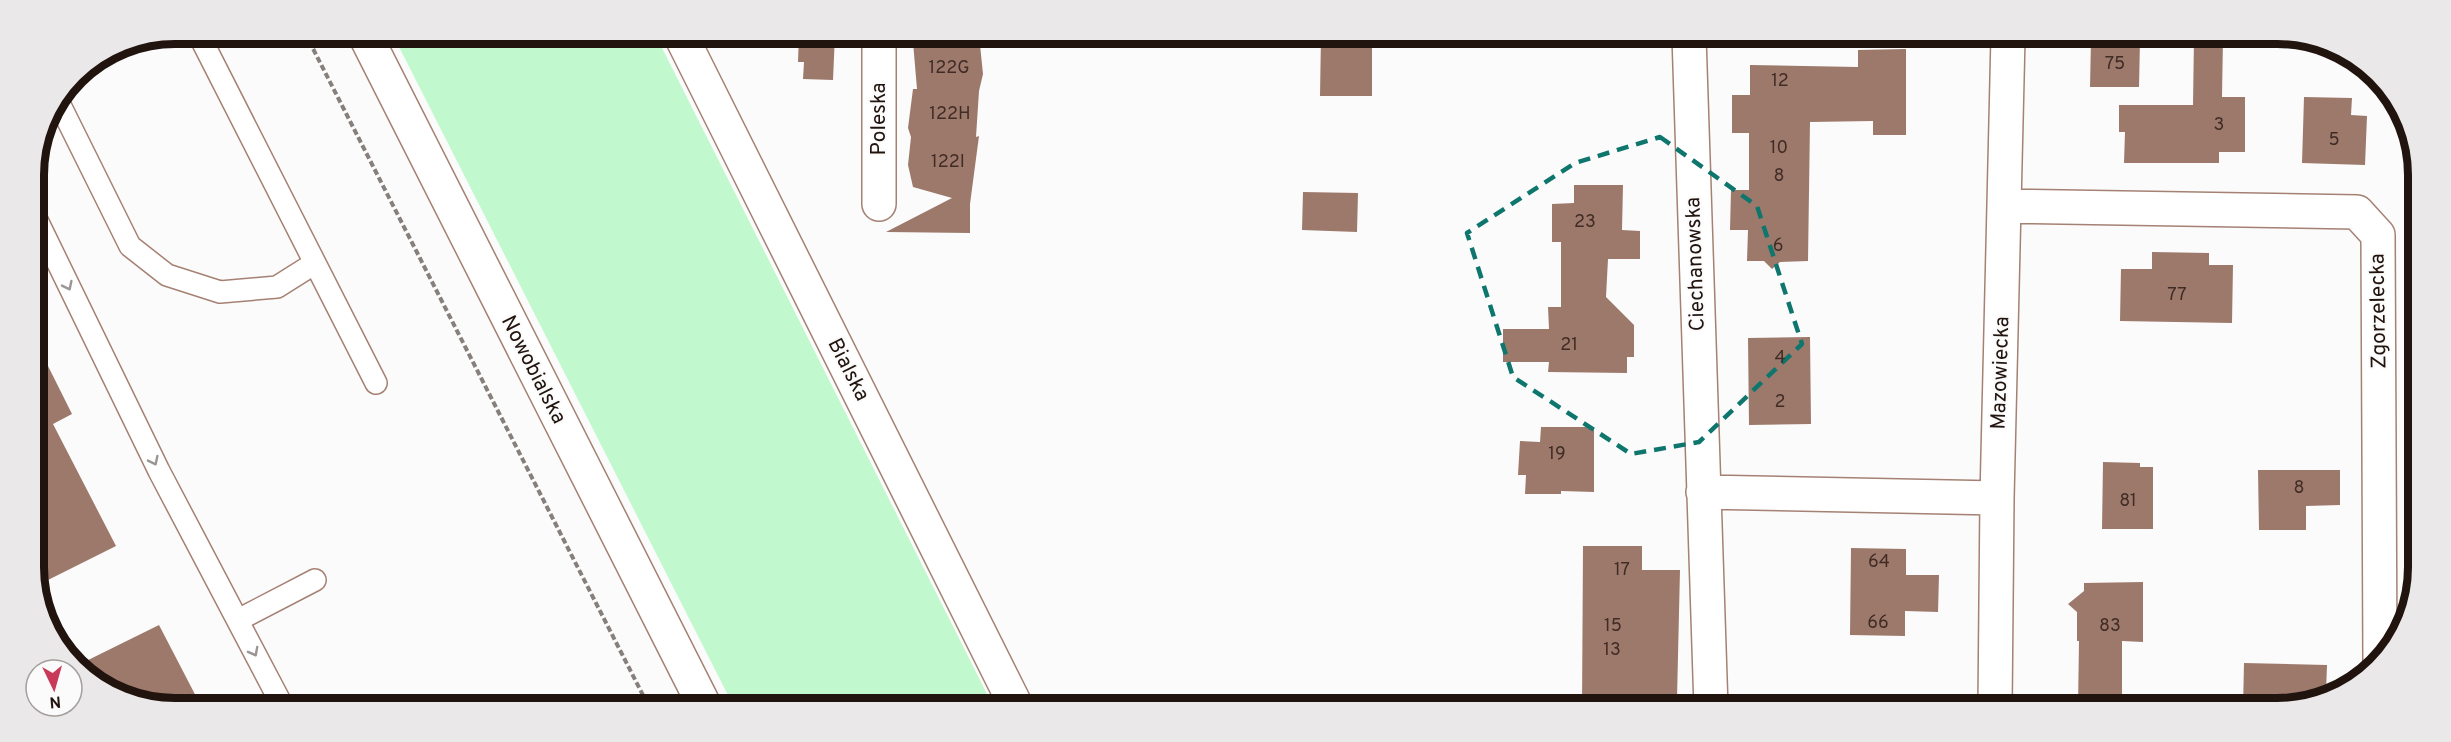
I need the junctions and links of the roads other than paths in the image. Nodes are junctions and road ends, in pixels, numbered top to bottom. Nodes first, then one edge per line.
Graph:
1 (204, 44) edge
2 (370, 44) edge
3 (685, 44) edge
4 (879, 44) edge
5 (1689, 44) edge
6 (2008, 44) edge
7 (62, 108) edge
8 (879, 204) dead end
9 (2006, 206) junction
10 (44, 235) edge
11 (315, 263) junction
12 (376, 383) dead end
13 (1703, 492) junction
14 (1997, 498) junction
15 (315, 580) dead end
16 (238, 620) junction
17 (2380, 647) edge
18 (1711, 698) edge
19 (1995, 698) edge
20 (279, 699) edge
21 (701, 699) edge
22 (1012, 699) edge

1 - 11 lane
2 - 21 street, Nowobialska
3 - 22 street, Bialska
4 - 8 street, Poleska
5 - 13 street, Ciechanowska
6 - 9 street, Mazowiecka
7 - 11 lane
9 - 14 street, Mazowiecka
9 - 17 street, Zgorzelecka
10 -> 16 lane
11 - 12 lane
13 - 14 street
13 - 18 street, Ciechanowska
14 - 19 street, Mazowiecka
15 - 16 lane
16 -> 20 lane

